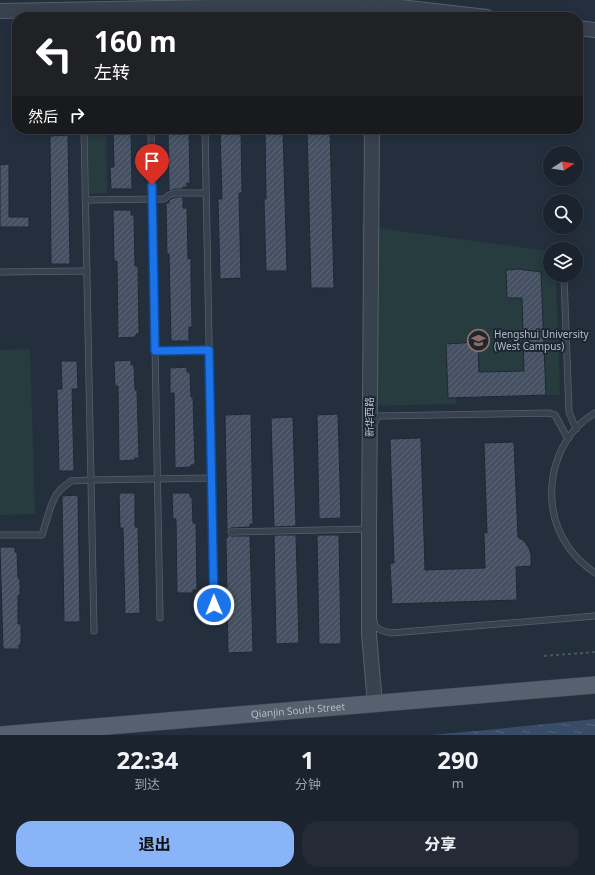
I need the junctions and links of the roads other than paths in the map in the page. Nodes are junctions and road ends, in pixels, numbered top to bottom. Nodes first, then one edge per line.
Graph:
1 (374, 10) edge
2 (0, 11) edge
3 (406, 12) edge
4 (583, 29) edge
5 (595, 30) edge
6 (84, 134) edge
7 (150, 134) edge
8 (205, 134) edge
9 (372, 134) edge
10 (206, 193) junction
11 (152, 199) junction
12 (85, 200) junction
13 (87, 271) junction
14 (0, 272) edge
15 (564, 282) edge
16 (209, 350) junction
17 (155, 351) junction
18 (595, 412) edge
19 (576, 428) junction
20 (568, 439) junction
21 (157, 478) junction
22 (212, 478) junction
23 (91, 480) junction
24 (369, 529) junction
25 (232, 532) dead end
26 (0, 535) edge
27 (595, 573) edge
28 (214, 605) dead end
29 (595, 616) edge
30 (160, 618) dead end
31 (94, 631) dead end
32 (595, 686) edge
33 (375, 704) junction
34 (1, 735) edge

1 - 2 street
1 - 3 street
4 - 5 street
6 - 12 lane
7 - 11 lane
8 - 10 lane
9 - 24 street, 新华西路
10 - 11 lane
10 - 16 lane
11 - 12 lane
11 - 17 lane
12 - 13 lane
13 - 14 lane
13 - 23 lane
15 - 19 lane
16 - 17 lane
16 - 22 lane
17 - 21 lane
18 - 19 lane
19 - 20 lane
20 - 27 lane
20 - 29 lane
21 - 22 lane
21 - 23 lane
21 - 30 lane
22 - 28 lane
23 - 26 lane
23 - 31 lane
24 - 25 lane
24 - 33 street, 新华西路
32 - 33 main road, Qianjin South Street
33 - 34 main road, Qianjin South Street

